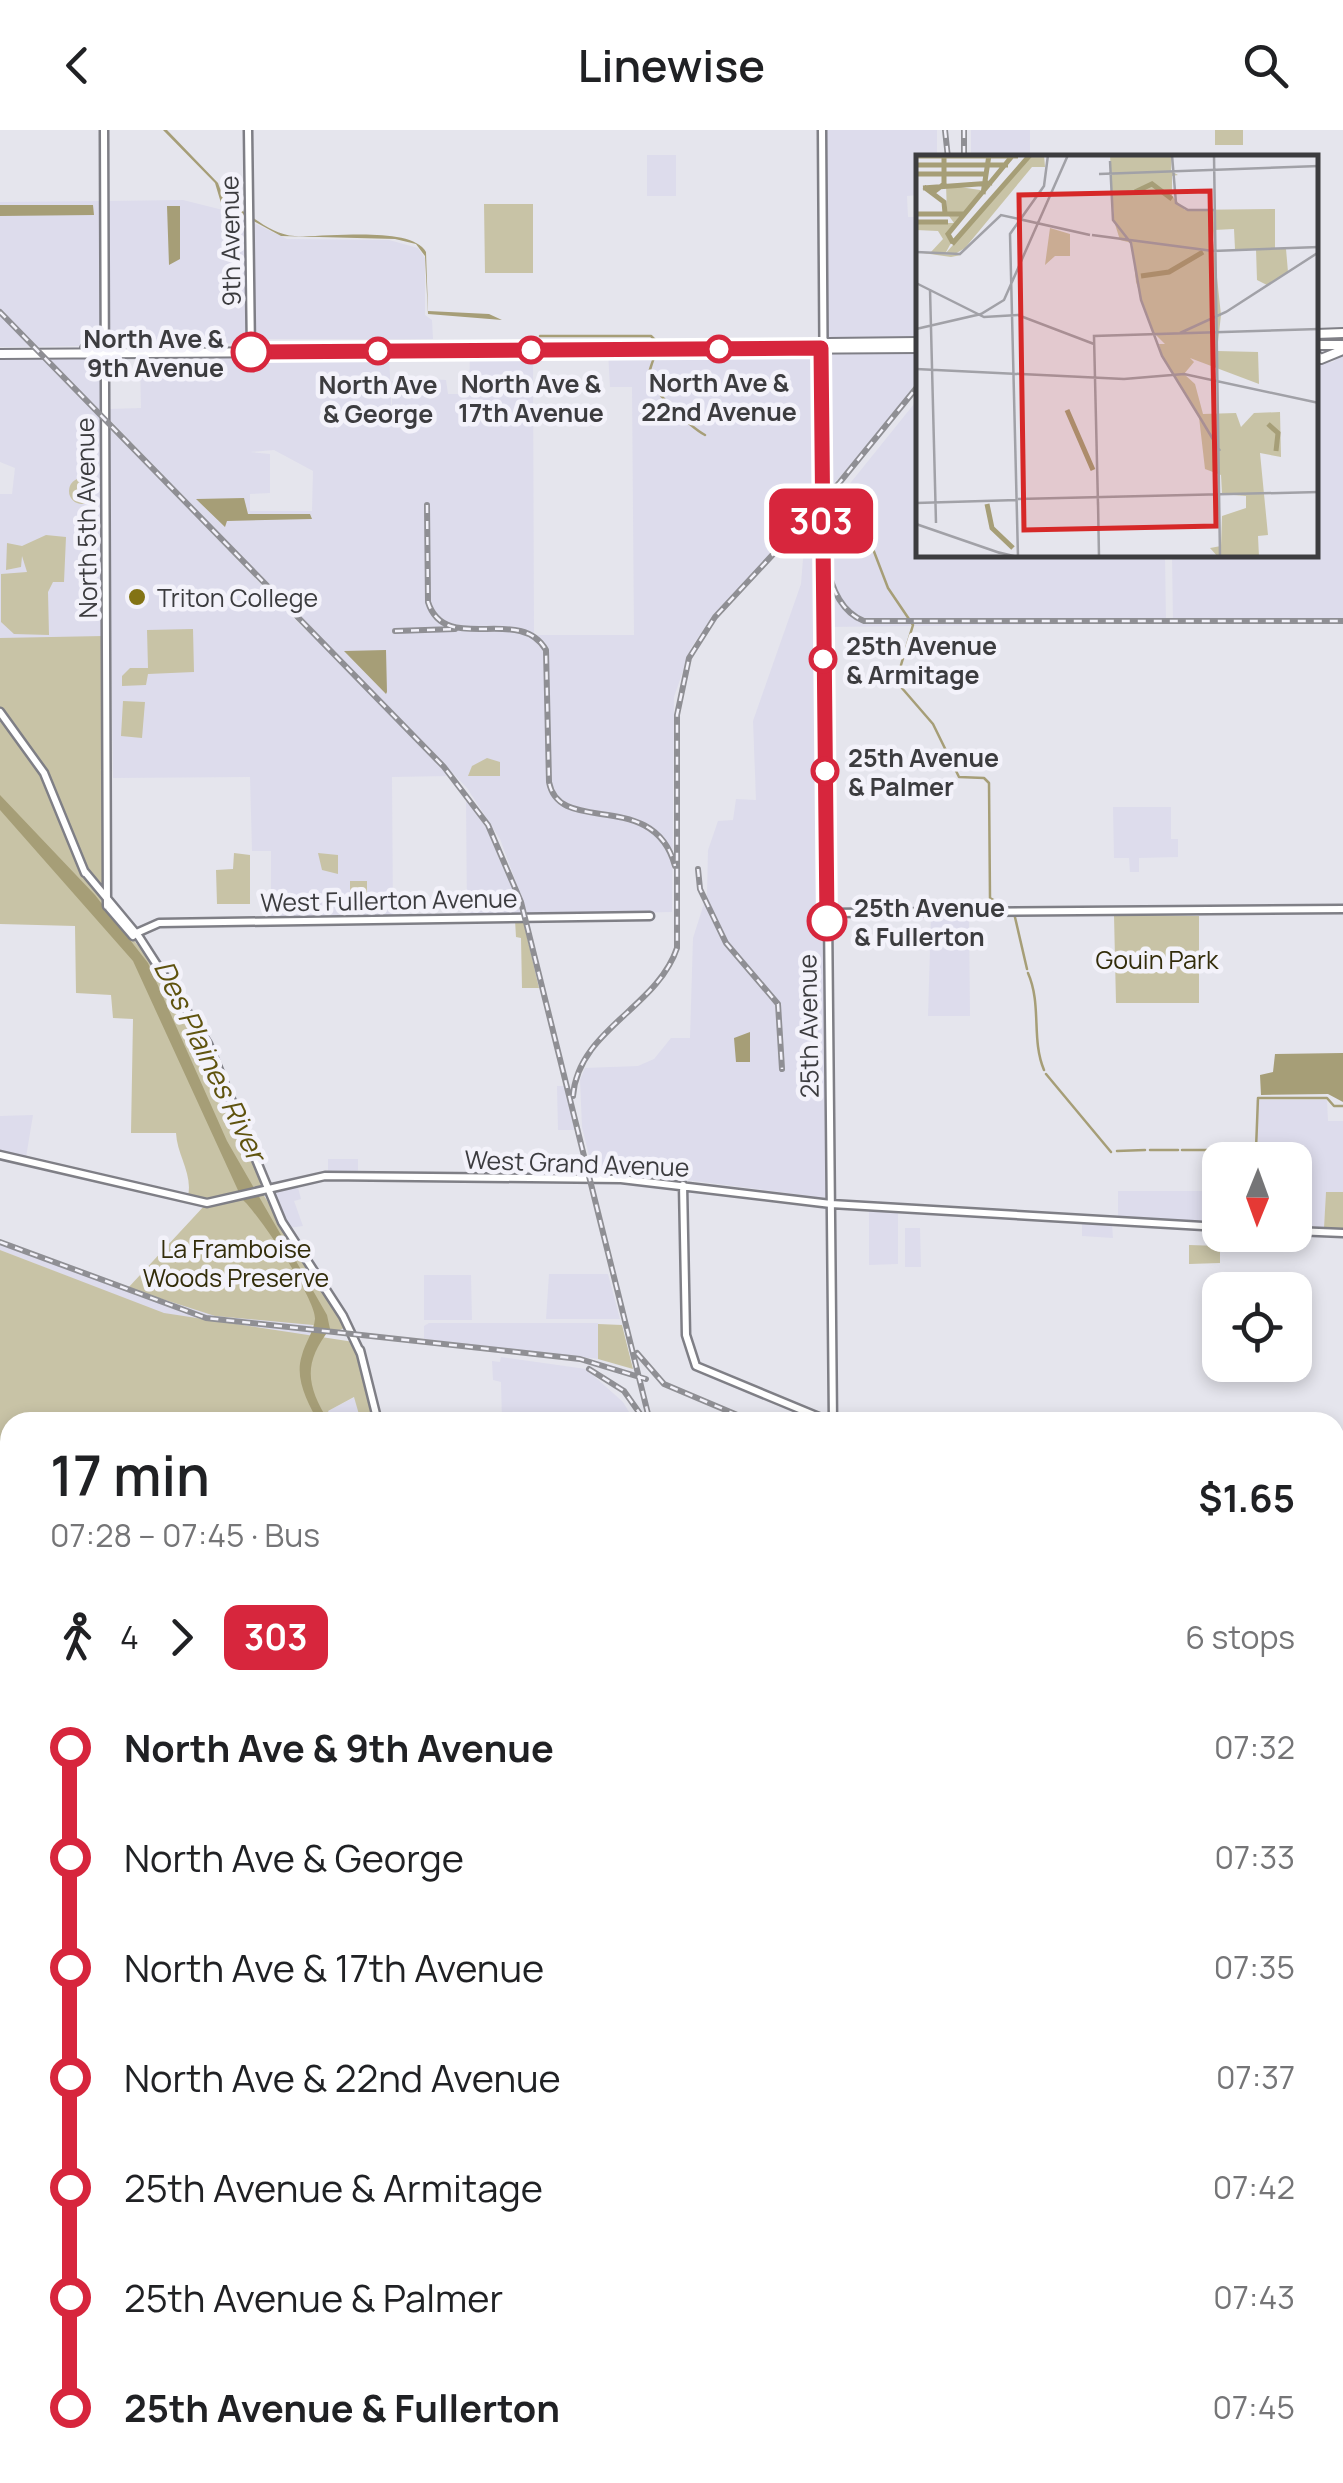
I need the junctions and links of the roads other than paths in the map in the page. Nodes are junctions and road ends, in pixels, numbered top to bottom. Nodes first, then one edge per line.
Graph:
1 (104, 130) edge
2 (248, 130) edge
3 (822, 130) edge
4 (1343, 343) edge
5 (823, 345) junction
6 (916, 345) edge
7 (104, 346) junction
8 (1318, 347) edge
9 (251, 349) junction
10 (118, 350) junction
11 (87, 351) junction
12 (1318, 351) edge
13 (0, 352) edge
14 (104, 369) junction
15 (0, 712) edge
16 (108, 878) junction
17 (107, 902) junction
18 (1343, 910) edge
19 (827, 914) junction
20 (121, 916) junction
21 (650, 916) dead end
22 (134, 934) junction
23 (0, 1154) edge
24 (683, 1185) junction
25 (269, 1188) junction
26 (830, 1204) junction
27 (1202, 1226) edge
28 (1312, 1231) edge
29 (1343, 1233) edge
30 (377, 1412) edge
31 (808, 1412) edge
32 (832, 1412) edge

1 - 7 main road, North 5th Avenue
2 - 9 main road, 9th Avenue
3 - 5 main road, 25th Avenue
4 - 8 main road
4 - 12 main road
5 - 6 main road
5 - 9 main road
5 - 19 main road, 25th Avenue, bridge
7 - 10 main road
7 - 10 main road
7 - 11 main road
7 - 11 main road
7 - 14 main road, North 5th Avenue
9 - 10 main road
10 - 14 main road
11 - 13 main road
11 - 14 main road
14 - 16 main road, North 5th Avenue
15 - 17 main road
16 - 17 main road, North 5th Avenue
16 - 20 main road
17 - 20 main road
17 - 22 main road
18 - 19 main road
19 - 26 main road, 25th Avenue
20 - 22 main road
21 - 22 main road, West Fullerton Avenue
22 - 25 main road
23 - 25 main road, West Grand Avenue
24 - 25 main road, West Grand Avenue
24 - 26 main road, West Grand Avenue
24 - 31 main road
25 - 30 main road
26 - 27 main road, West Grand Avenue
26 - 32 main road, 25th Avenue
28 - 29 main road

